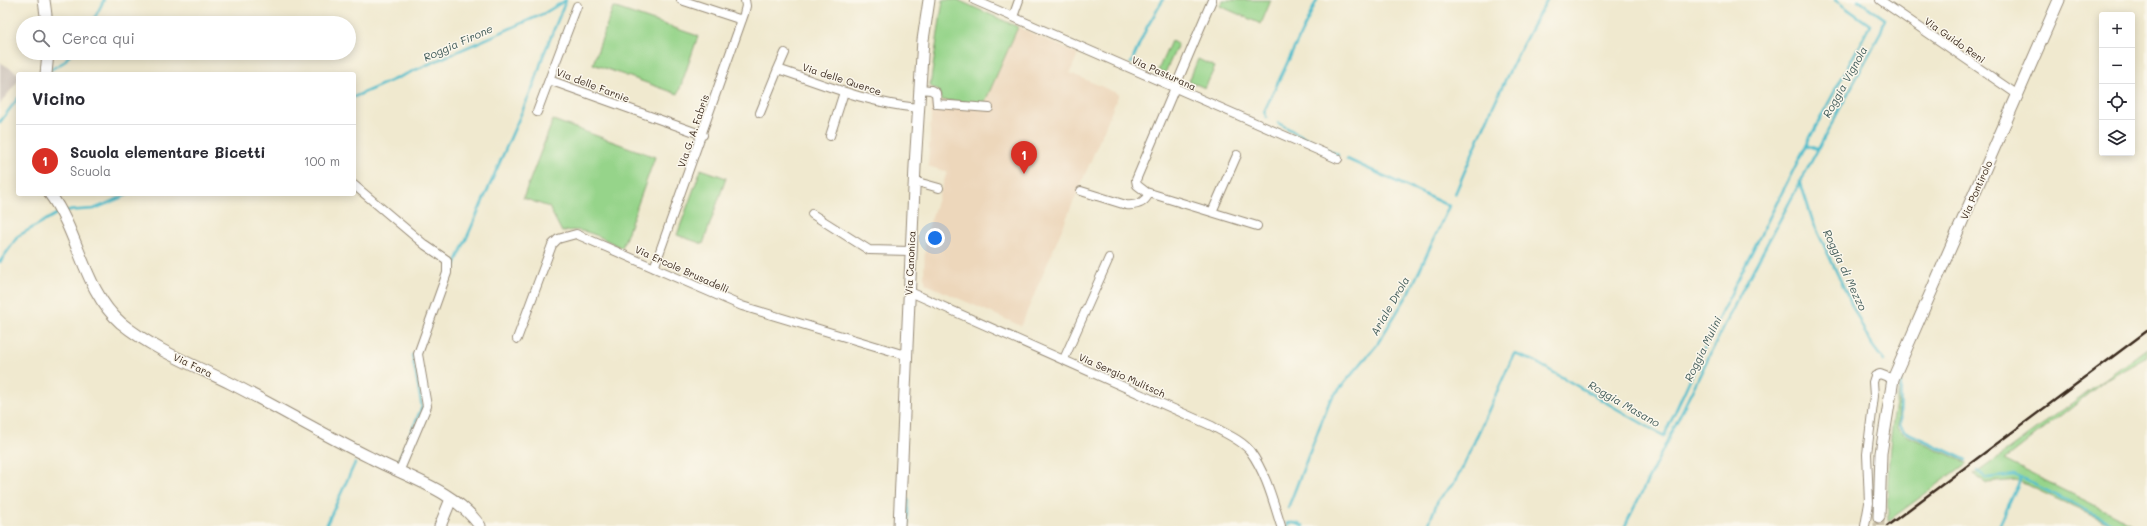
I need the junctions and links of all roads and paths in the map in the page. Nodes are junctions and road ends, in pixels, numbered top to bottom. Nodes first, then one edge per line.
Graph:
1 (44, 0) edge
2 (681, 0) edge
3 (745, 0) edge
4 (929, 0) edge
5 (974, 0) edge
6 (1020, 0) edge
7 (1212, 0) edge
8 (1880, 0) edge
9 (2059, 0) edge
10 (981, 2) edge
11 (577, 6) dead end
12 (46, 16) edge
13 (1013, 17) junction
14 (742, 20) junction
15 (785, 53) dead end
16 (47, 60) edge
17 (778, 68) junction
18 (46, 72) edge
19 (549, 80) junction
20 (1175, 89) junction
21 (919, 90) junction
22 (844, 92) junction
23 (2018, 95) junction
24 (918, 108) junction
25 (989, 108) dead end
26 (537, 112) dead end
27 (760, 113) dead end
28 (703, 135) junction
29 (830, 136) dead end
30 (1237, 155) dead end
31 (1338, 159) dead end
32 (914, 181) junction
33 (356, 187) edge
34 (939, 188) dead end
35 (1081, 191) dead end
36 (1149, 193) junction
37 (51, 196) edge
38 (1212, 212) junction
39 (812, 214) dead end
40 (1257, 226) dead end
41 (910, 251) junction
42 (1109, 258) dead end
43 (654, 268) junction
44 (908, 291) junction
45 (517, 339) dead end
46 (905, 355) junction
47 (1064, 360) junction
48 (1893, 379) junction
49 (399, 472) junction
50 (451, 498) junction
51 (1879, 517) tunnel mouth
52 (440, 526) edge
53 (480, 526) edge
54 (899, 526) edge
55 (1280, 526) edge
56 (1865, 526) edge

1 - 12 street
2 - 14 street
3 - 14 street, Via G. A. Fabris
4 - 21 street, Via Canonica
5 - 10 street, Via Pasturana
6 - 13 street
7 - 20 street
8 - 23 street, Via Guido Reni
9 - 23 street, Via Pontirolo
10 - 13 street, Via Pasturana
11 - 19 street, Via delle Farnie
13 - 20 street, Via Pasturana
14 - 28 street, Via G. A. Fabris
15 - 17 street
16 - 18 street
17 - 22 street, Via delle Querce
17 - 27 street
19 - 26 street
19 - 28 street, Via delle Farnie
20 - 31 street, Via Pasturana
20 - 36 street
21 - 24 street, Via Canonica
21 - 25 street
22 - 24 street, Via delle Querce
22 - 29 street
23 - 48 street, Via Pontirolo
24 - 32 street, Via Canonica
28 - 43 street, Via G. A. Fabris
30 - 38 street
32 - 34 street
32 - 41 street, Via Canonica
33 - 49 street
35 - 36 street
36 - 38 street
37 - 49 street, Via Fara
38 - 40 street
39 - 41 street
41 - 44 street, Via Canonica
42 - 47 street
43 - 45 street, Via Ercole Brusadelli
43 - 46 street, Via Ercole Brusadelli
44 - 46 street, Via Canonica
44 - 47 street, Via Sergio Mulitsch
46 - 54 street, Via Canonica
47 - 55 street, Via Sergio Mulitsch
48 - 51 street, Via Pontirolo
48 - 56 street
49 - 50 street, Via Fara
50 - 52 street
50 - 53 street, Via Fara

